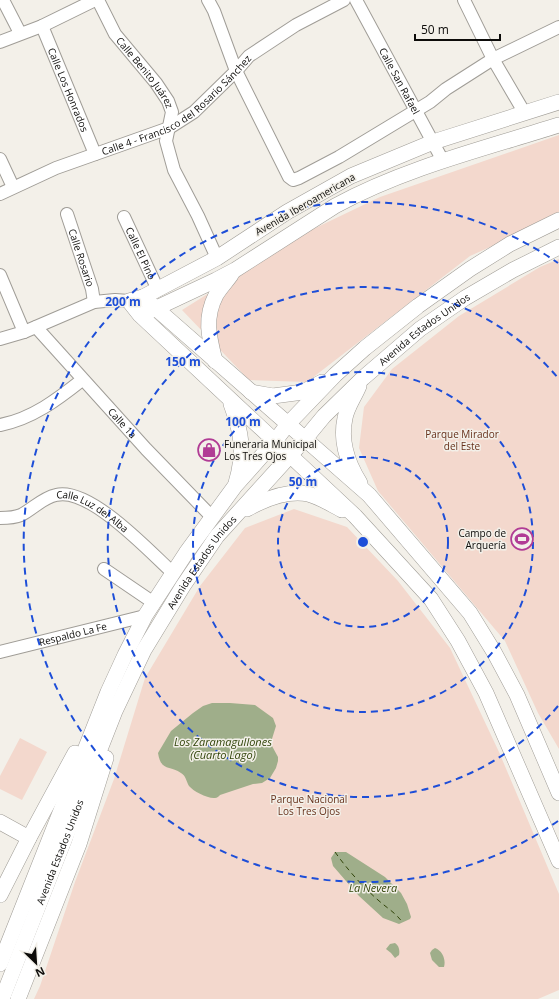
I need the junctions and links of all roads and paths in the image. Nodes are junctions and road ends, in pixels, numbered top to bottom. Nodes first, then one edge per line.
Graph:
1 (3, 0) edge
2 (95, 0) edge
3 (98, 0) edge
4 (208, 0) edge
5 (344, 0) edge
6 (356, 0) edge
7 (464, 0) edge
8 (42, 26) junction
9 (559, 27) edge
10 (20, 33) junction
11 (0, 42) edge
12 (493, 59) junction
13 (236, 71) junction
14 (559, 102) edge
15 (416, 110) junction
16 (524, 112) junction
17 (559, 125) edge
18 (169, 128) junction
19 (433, 142) junction
20 (95, 154) junction
21 (0, 159) edge
22 (443, 161) junction
23 (13, 187) junction
24 (0, 194) edge
25 (67, 214) dead end
26 (124, 217) dead end
27 (559, 220) edge
28 (559, 247) edge
29 (217, 258) junction
30 (234, 270) junction
31 (0, 275) edge
32 (158, 290) junction
33 (136, 299) junction
34 (94, 302) junction
35 (156, 309) junction
36 (140, 315) junction
37 (36, 327) junction
38 (24, 332) junction
39 (0, 339) edge
40 (215, 361) junction
41 (335, 375) junction
42 (363, 378) junction
43 (82, 380) junction
44 (250, 392) junction
45 (230, 401) junction
46 (288, 424) junction
47 (0, 425) edge
48 (305, 439) junction
49 (275, 441) junction
50 (290, 455) junction
51 (235, 486) junction
52 (369, 496) junction
53 (237, 514) junction
54 (355, 516) junction
55 (212, 517) junction
56 (0, 518) edge
57 (104, 569) dead end
58 (173, 573) junction
59 (154, 603) junction
60 (145, 616) junction
61 (0, 652) edge
62 (126, 685) junction
63 (108, 692) junction
64 (544, 756) junction
65 (559, 776) edge
66 (559, 793) edge
67 (0, 822) edge
68 (29, 838) junction
69 (555, 843) edge
70 (559, 861) edge
71 (0, 895) edge
72 (25, 902) junction
73 (22, 928) junction
74 (0, 964) edge
75 (2, 999) edge
76 (18, 999) edge

1 - 10 street
2 - 8 street
3 - 18 street, Calle Benito Juárez
4 - 13 street
5 - 13 street, Calle 4 - Francisco del Rosario Sánchez
6 - 15 street, Calle San Rafael
7 - 12 street
8 - 10 street
8 - 20 street, Calle Los Honrados
9 - 12 street
10 - 11 street
12 - 15 street
12 - 16 street
13 - 15 street
13 - 18 street, Calle 4 - Francisco del Rosario Sánchez
14 - 16 street, Avenida Iberoamericana
15 - 19 street, Calle San Rafael
16 - 19 street, Avenida Iberoamericana
17 - 22 street, Avenida Iberoamericana
18 - 20 street, Calle 4 - Francisco del Rosario Sánchez
18 - 29 street, Calle Benito Juárez
19 - 22 street, Calle San Rafael
19 - 29 street, Avenida Iberoamericana
20 - 23 street, Calle 4 - Francisco del Rosario Sánchez
21 - 23 street
22 - 30 street, Avenida Iberoamericana
23 - 24 street, Calle 4 - Francisco del Rosario Sánchez
25 - 34 street, Calle Rosario
26 - 32 street, Calle El Pino
27 - 41 street, Avenida Estados Unidos
28 - 42 street, Avenida Estados Unidos
29 - 32 street, Avenida Iberoamericana
30 - 35 street, Avenida Iberoamericana
30 - 40 street
31 - 38 street
32 - 33 street, Avenida Iberoamericana
33 - 34 street
33 - 35 street
33 - 36 street
34 - 37 street
35 - 36 street, Avenida Iberoamericana
35 - 40 street
36 - 45 street
37 - 38 street
37 - 43 street, Calle 1a
38 - 39 street
40 - 44 street
41 - 44 street
41 - 46 street, Avenida Estados Unidos
42 - 48 street, Avenida Estados Unidos
42 - 52 street
43 - 47 street
43 - 55 street, Calle 1a
44 - 46 street
45 - 49 street
45 - 51 street
46 - 48 street
46 - 49 street, Avenida Estados Unidos
48 - 50 street, Avenida Estados Unidos
48 - 52 street
49 - 50 street
49 - 51 street, Avenida Estados Unidos
50 - 53 street, Avenida Estados Unidos
50 - 54 street
51 - 55 street, Avenida Estados Unidos
52 - 64 street
53 - 54 street
53 - 62 street, Avenida Estados Unidos
54 - 69 street
55 - 58 street, Avenida Estados Unidos
56 - 58 street, Calle Luz del Alba
57 - 59 street
58 - 59 street, Avenida Estados Unidos
59 - 60 street, Avenida Estados Unidos
60 - 61 street, Respaldo La Fe
60 - 63 street, Avenida Estados Unidos
62 - 73 street, Avenida Estados Unidos
62 - 76 street
63 - 68 street
63 - 72 street, Avenida Estados Unidos
64 - 65 street
64 - 66 street
67 - 68 street
68 - 71 street
68 - 72 street
69 - 70 street
72 - 73 street, Avenida Estados Unidos
73 - 74 street, Avenida Estados Unidos
73 - 75 street, Avenida Estados Unidos

